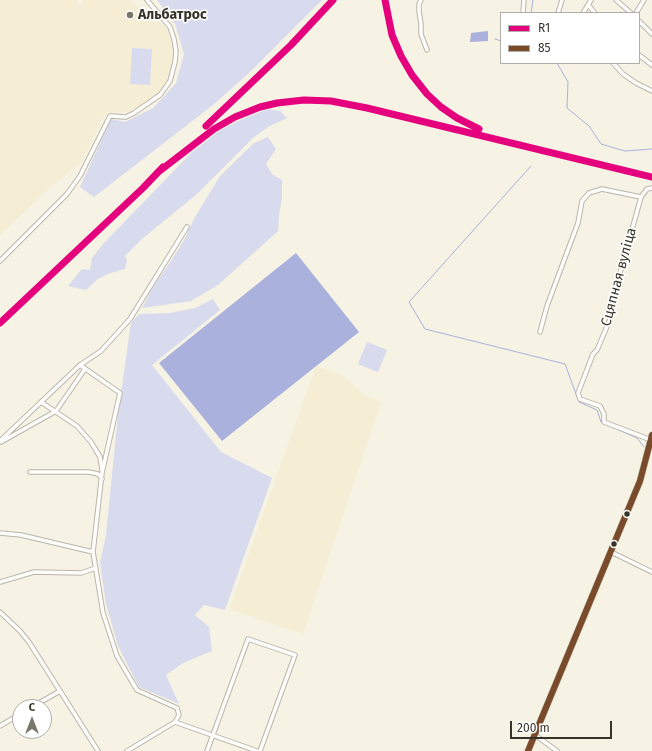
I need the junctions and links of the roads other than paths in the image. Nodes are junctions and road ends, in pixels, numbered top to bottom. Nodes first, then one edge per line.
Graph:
1 (147, 0) edge
2 (421, 0) edge
3 (524, 0) edge
4 (562, 0) edge
5 (591, 0) edge
6 (616, 0) edge
7 (644, 0) edge
8 (588, 6) junction
9 (523, 12) edge
10 (558, 12) edge
11 (584, 12) edge
12 (594, 12) edge
13 (630, 12) edge
14 (637, 12) edge
15 (640, 22) edge
16 (652, 34) edge
17 (427, 50) dead end
18 (640, 56) edge
19 (613, 64) edge
20 (652, 65) edge
21 (652, 91) edge
22 (652, 188) edge
23 (640, 197) junction
24 (187, 227) dead end
25 (0, 260) edge
26 (540, 332) dead end
27 (80, 365) junction
28 (85, 369) junction
29 (41, 402) junction
30 (56, 412) junction
31 (651, 437) edge
32 (0, 442) edge
33 (30, 472) dead end
34 (102, 473) junction
35 (102, 479) junction
36 (0, 533) edge
37 (94, 552) junction
38 (611, 552) junction
39 (96, 568) junction
40 (652, 572) edge
41 (0, 582) edge
42 (0, 612) edge
43 (60, 691) junction
44 (46, 699) edge
45 (12, 719) edge
46 (175, 722) junction
47 (0, 726) edge
48 (535, 735) junction
49 (213, 736) junction
50 (98, 751) edge
51 (127, 751) edge
52 (207, 751) edge
53 (257, 751) edge
54 (260, 751) edge
55 (528, 751) edge
56 (557, 751) edge

1 - 25 street
2 - 17 street
3 - 9 street
4 - 10 street
5 - 8 street
6 - 13 street
7 - 14 street
8 - 11 street
8 - 12 street
15 - 16 street
18 - 20 street
19 - 21 street
22 - 23 street
23 - 26 street
23 - 31 street, Сцяпная вуліца
24 - 27 street
27 - 28 street
27 - 29 street
28 - 30 street
28 - 34 street
29 - 30 street
29 - 32 street
30 - 32 street
30 - 34 street
31 - 38 main road
33 - 35 street
34 - 35 street
35 - 37 street
36 - 37 street
37 - 39 street
38 - 40 street
38 - 48 main road
39 - 41 street
39 - 46 street
42 - 43 street
43 - 44 street
43 - 50 street
45 - 47 street
46 - 49 street
46 - 51 street
48 - 55 main road
48 - 56 street
49 - 52 street
49 - 53 street
49 - 54 street

